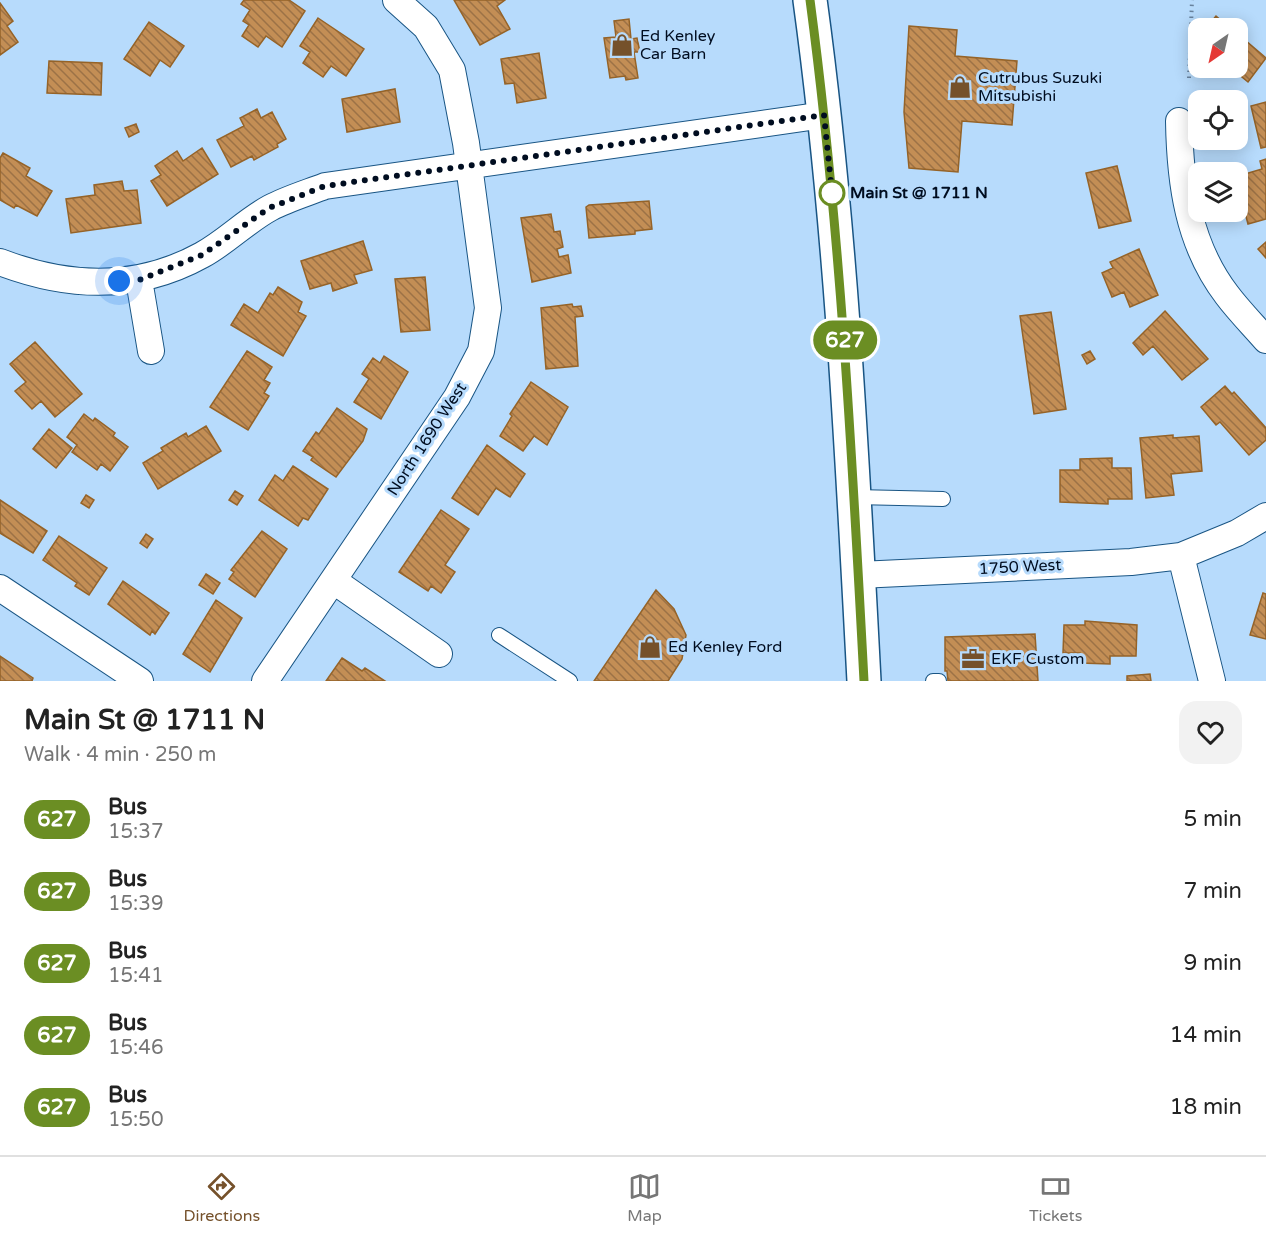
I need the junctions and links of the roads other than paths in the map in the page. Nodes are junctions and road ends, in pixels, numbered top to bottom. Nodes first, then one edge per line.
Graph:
1 (396, 0) edge
2 (810, 0) edge
3 (824, 115) junction
4 (1179, 121) dead end
5 (469, 165) junction
6 (0, 262) edge
7 (139, 280) junction
8 (1266, 340) edge
9 (151, 351) dead end
10 (855, 497) junction
11 (943, 499) dead end
12 (1266, 516) edge
13 (1181, 556) junction
14 (858, 575) junction
15 (334, 581) junction
16 (0, 588) edge
17 (499, 635) dead end
18 (439, 654) dead end
19 (140, 681) edge
20 (265, 681) edge
21 (570, 681) edge
22 (864, 681) edge
23 (933, 681) edge
24 (939, 681) edge
25 (1212, 681) edge

1 - 5 street, North 1690 West
2 - 3 main road
3 - 5 street
3 - 10 main road
4 - 8 street
5 - 7 street
5 - 15 street, North 1690 West
6 - 7 street
7 - 9 street
10 - 11 lane
10 - 14 main road
12 - 13 street, 1750 West
13 - 14 street, 1750 West
13 - 25 street
14 - 22 main road
15 - 18 street
15 - 20 street, North 1690 West
16 - 19 street
17 - 21 lane
23 - 24 lane

